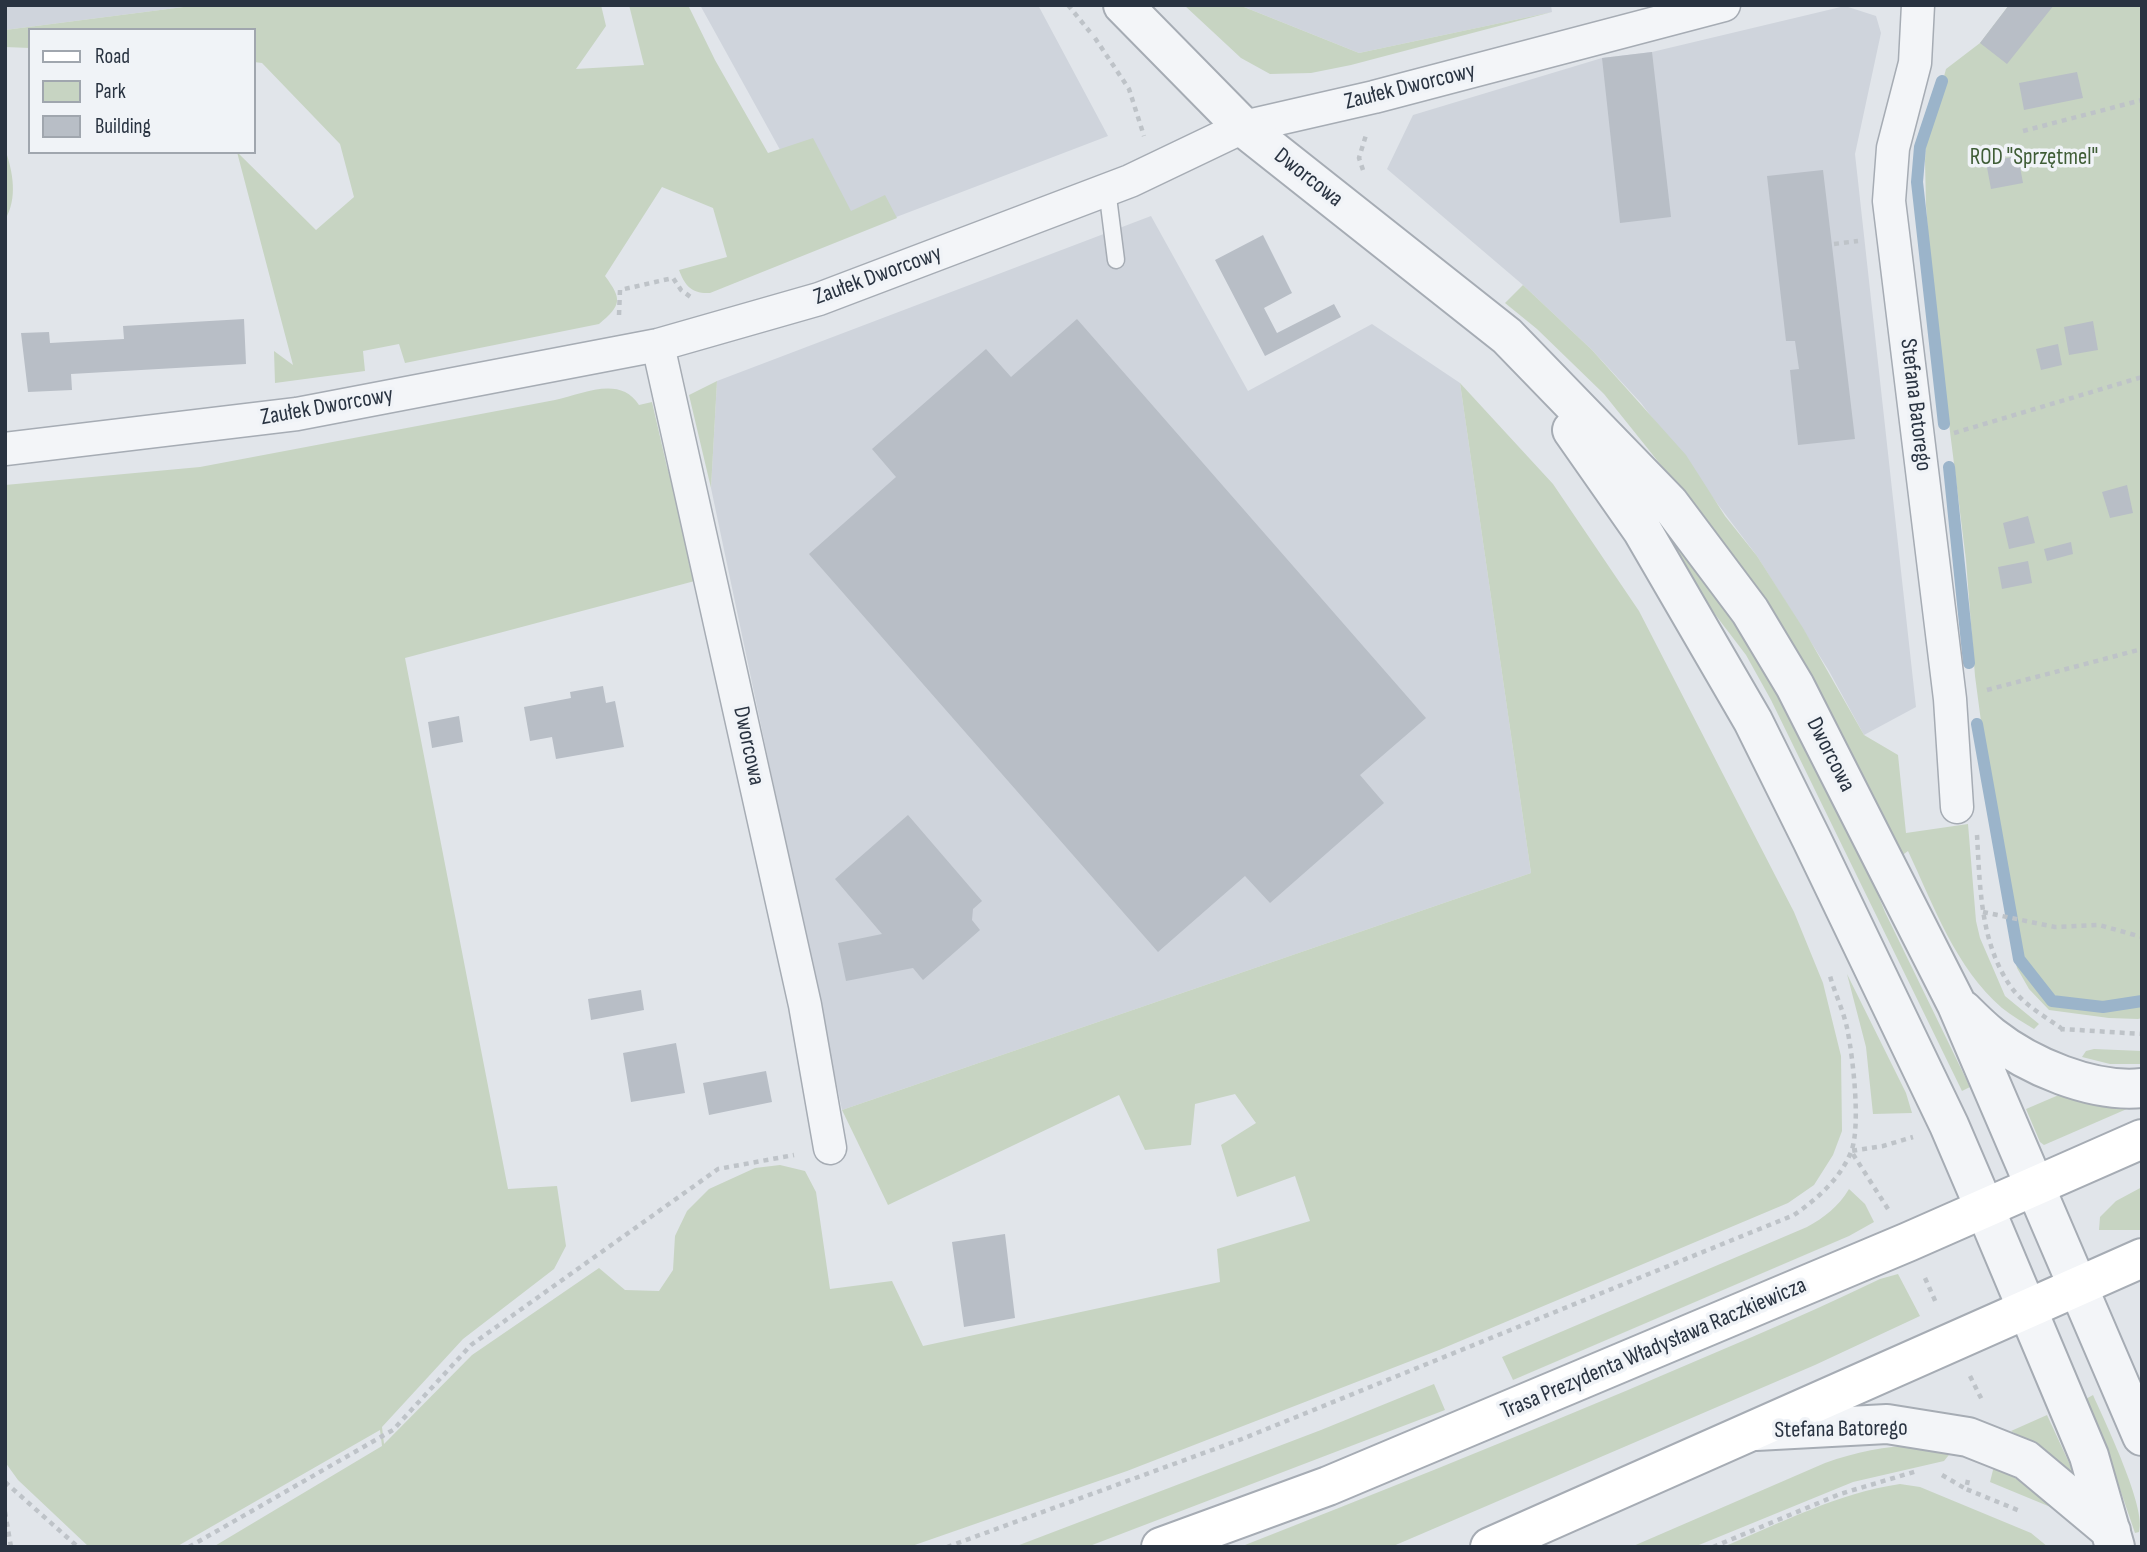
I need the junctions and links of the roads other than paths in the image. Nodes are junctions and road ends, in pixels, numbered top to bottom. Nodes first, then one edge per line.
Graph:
1 (1122, 5) edge
2 (1724, 5) edge
3 (1918, 5) edge
4 (1243, 127) junction
5 (1107, 190) junction
6 (1116, 260) dead end
7 (1507, 336) junction
8 (658, 345) junction
9 (5, 449) edge
10 (1967, 816) road end
11 (1957, 1005) junction
12 (2142, 1088) edge
13 (2142, 1139) edge
14 (830, 1148) road end
15 (2035, 1187) junction
16 (1985, 1209) junction
17 (2142, 1258) edge
18 (2006, 1259) joint
19 (2078, 1287) junction
20 (2027, 1309) junction
21 (1750, 1432) junction
22 (2142, 1436) edge
23 (2113, 1539) edge
24 (1161, 1547) edge
25 (1490, 1547) edge

1 - 4 street, Dworcowa
2 - 4 street, Zaułek Dworcowy
3 - 10 street, Stefana Batorego
4 - 5 street, Zaułek Dworcowy
4 - 7 street, Dworcowa
5 - 6 lane
5 - 8 street, Zaułek Dworcowy
7 - 11 street, Dworcowa
7 - 16 street, Dworcowa
8 - 9 street, Zaułek Dworcowy
8 - 14 street, Dworcowa
11 - 12 street
11 - 15 street, Dworcowa
13 - 15 main road, Trasa Prezydenta Władysława Raczkiewicza
15 - 16 main road, Trasa Prezydenta Władysława Raczkiewicza
15 - 19 street, Dworcowa
16 - 18 street, Dworcowa
16 - 24 main road, Trasa Prezydenta Władysława Raczkiewicza
17 - 19 main road
18 - 20 street, Stefana Batorego
19 - 20 main road
19 - 22 street
20 - 21 main road
20 - 23 street, Stefana Batorego
21 - 23 street, Stefana Batorego
21 - 25 main road

